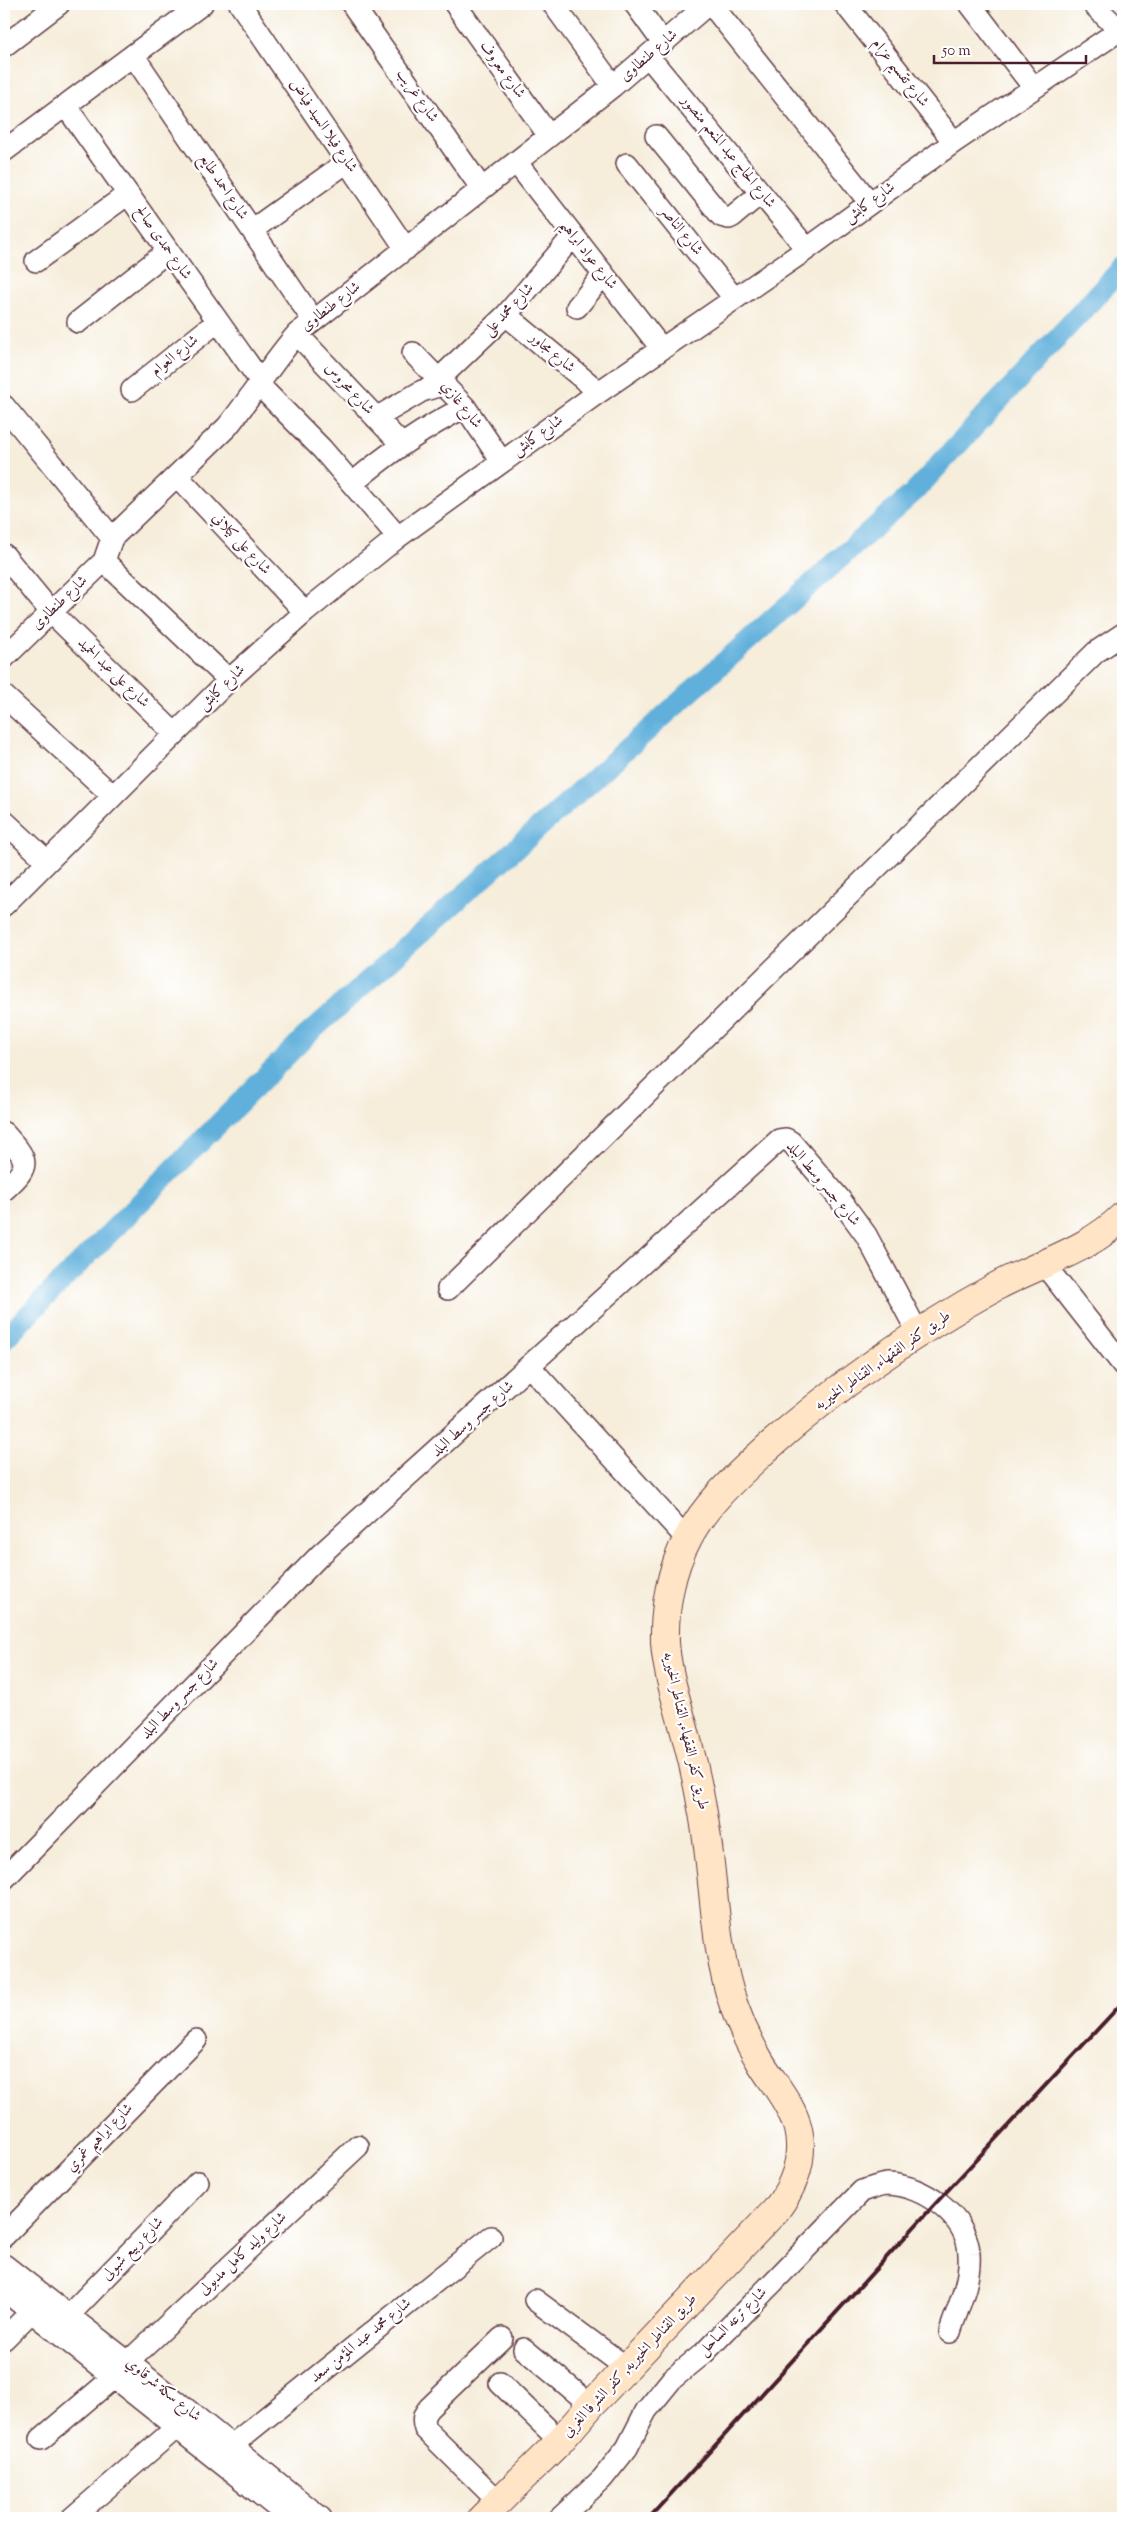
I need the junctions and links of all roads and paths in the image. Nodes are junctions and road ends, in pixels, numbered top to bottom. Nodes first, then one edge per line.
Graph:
1 (59, 4) edge
2 (202, 4) edge
3 (240, 4) edge
4 (352, 4) edge
5 (455, 4) edge
6 (553, 4) edge
7 (635, 4) edge
8 (709, 4) edge
9 (845, 4) edge
10 (970, 4) edge
11 (1093, 4) edge
12 (1122, 29) edge
13 (4, 46) edge
14 (656, 49) junction
15 (133, 55) junction
16 (613, 86) junction
17 (1034, 88) junction
18 (64, 105) junction
19 (549, 136) junction
20 (656, 136) dead end
21 (954, 142) junction
22 (4, 151) edge
23 (347, 162) junction
24 (516, 162) junction
25 (627, 164) dead end
26 (482, 189) junction
27 (761, 193) junction
28 (128, 194) junction
29 (870, 203) junction
30 (252, 230) junction
31 (573, 236) junction
32 (406, 248) junction
33 (806, 249) junction
34 (168, 251) junction
35 (36, 261) dead end
36 (603, 275) junction
37 (734, 298) junction
38 (578, 307) dead end
39 (506, 315) junction
40 (218, 321) junction
41 (78, 322) dead end
42 (305, 327) junction
43 (661, 348) junction
44 (413, 353) dead end
45 (442, 381) junction
46 (260, 384) junction
47 (132, 390) dead end
48 (599, 392) junction
49 (4, 406) edge
50 (465, 407) junction
51 (376, 418) junction
52 (401, 444) junction
53 (502, 462) junction
54 (177, 476) junction
55 (353, 483) junction
56 (112, 538) junction
57 (398, 538) junction
58 (4, 555) edge
59 (104, 561) junction
60 (52, 612) junction
61 (304, 612) junction
62 (1123, 634) edge
63 (4, 658) edge
64 (229, 680) junction
65 (4, 696) edge
66 (175, 734) junction
67 (112, 795) junction
68 (4, 821) edge
69 (47, 861) junction
70 (4, 905) edge
71 (4, 1133) edge
72 (4, 1190) edge
73 (1123, 1216) edge
74 (1043, 1263) junction
75 (448, 1289) dead end
76 (918, 1333) junction
77 (1123, 1365) edge
78 (530, 1367) junction
79 (687, 1539) junction
80 (4, 1879) edge
81 (196, 2040) dead end
82 (358, 2146) dead end
83 (198, 2182) dead end
84 (776, 2210) joint
85 (4, 2236) edge
86 (491, 2237) dead end
87 (4, 2265) edge
88 (4, 2290) edge
89 (535, 2300) dead end
90 (31, 2312) junction
91 (69, 2315) junction
92 (950, 2332) dead end
93 (502, 2338) dead end
94 (4, 2339) edge
95 (524, 2349) dead end
96 (128, 2362) junction
97 (627, 2368) junction
98 (113, 2378) junction
99 (500, 2383) dead end
100 (591, 2405) junction
101 (176, 2428) junction
102 (41, 2439) dead end
103 (560, 2441) junction
104 (232, 2446) junction
105 (490, 2510) edge
106 (72, 2518) edge
107 (290, 2518) edge
108 (321, 2518) edge
109 (560, 2518) edge

1 - 13 street
2 - 15 street
3 - 23 street, شارع فيلا السيد فياض
4 - 26 street, شارع غريب
5 - 19 street, شارع معروف
6 - 16 street
7 - 14 street, شارع الحاج عبد المنعم منصور
8 - 14 street, شارع طنطاوى
8 - 29 street
9 - 21 street, شارع تقسيم عزام
10 - 17 street
11 - 12 street
12 - 17 street, شارع كابش
14 - 16 street, شارع طنطاوى
14 - 27 street, شارع الحاج عبد المنعم منصور
15 - 18 street
15 - 30 street, شارع احمد طايع
16 - 19 street, شارع طنطاوى
17 - 21 street, شارع كابش
18 - 22 street
18 - 28 street, شارع حمدى صالح
19 - 24 street, شارع طنطاوى
20 - 27 street
21 - 29 street, شارع كابش
23 - 30 street
23 - 32 street, شارع فيلا السيد فياض
24 - 26 street, شارع طنطاوى
24 - 31 street, شارع عواد ابراهيم
25 - 37 street, شارع الناصر
26 - 32 street, شارع طنطاوى
27 - 33 street, شارع الحاج عبد المنعم منصور
28 - 34 street, شارع حمدى صالح
28 - 35 street
29 - 33 street, شارع كابش
30 - 42 street, شارع احمد طايع
31 - 36 street, شارع عواد ابراهيم
31 - 39 street, شارع محمد على
32 - 42 street, شارع طنطاوى
33 - 37 street, شارع كابش
34 - 40 street, شارع حمدى صالح
34 - 41 street
36 - 38 street
36 - 43 street, شارع عواد ابراهيم
37 - 43 street, شارع كابش
39 - 45 street, شارع محمد على
39 - 48 street, شارع مجاور
40 - 46 street, شارع حمدى صالح
40 - 47 street, شارع العوام
42 - 46 street, شارع طنطاوى
42 - 51 street, شارع محروس
43 - 48 street, شارع كابش
44 - 45 street, شارع غازي
45 - 50 street, شارع غازي
45 - 51 street
46 - 54 street, شارع طنطاوى
46 - 55 street, شارع حمدى صالح
48 - 53 street, شارع كابش
49 - 56 street
50 - 52 street
50 - 53 street, شارع غازي
51 - 52 street, شارع محروس
52 - 55 street
53 - 57 street, شارع كابش
54 - 56 street, شارع طنطاوى
54 - 61 street, شارع على كيلاني
55 - 57 street, شارع حمدى صالح
56 - 59 street, شارع طنطاوى
57 - 61 street, شارع كابش
58 - 60 street, شارع على عبد الحميد
59 - 60 street, شارع طنطاوى
59 - 64 street
60 - 63 street, شارع طنطاوى
60 - 66 street, شارع على عبد الحميد
61 - 64 street, شارع كابش
62 - 75 street
64 - 66 street, شارع كابش
65 - 67 street
66 - 67 street, شارع كابش
67 - 69 street, شارع كابش
68 - 69 street
69 - 70 street, شارع كابش
71 - 72 street
73 - 74 street, طريق كفر الفقهاء, القناطر الخيريه
74 - 76 street, طريق كفر الفقهاء, القناطر الخيريه
74 - 77 street
76 - 78 street, شارع جسر وسط البلد
76 - 79 street, طريق كفر الفقهاء, القناطر الخيريه
78 - 79 street
78 - 80 street, شارع جسر وسط البلد
79 - 84 street, طريق كفر الفقهاء, القناطر الخيريه
81 - 85 street, شارع ابراهيم غمري
82 - 96 street, شارع وليد كامل مدبولى
83 - 91 street, شارع ربيع شبولى
84 - 97 street, طريق القناطر الخيريه, كفر الشرفا الغربى
86 - 104 street, شارع محمد عبد المؤمن سعد
87 - 91 street, شارع سكة شرقاوي
88 - 90 street, شارع سكة شرقاوي
89 - 97 street
90 - 94 street
90 - 98 street, شارع سكة شرقاوي
91 - 96 street, شارع سكة شرقاوي
92 - 109 street, شارع ترعه الساحل
93 - 105 street
95 - 100 street
96 - 104 street, شارع سكة شرقاوي
97 - 100 street, طريق القناطر الخيريه, كفر الشرفا الغربى
98 - 101 street, شارع سكة شرقاوي
98 - 102 street
99 - 103 street
100 - 103 street, طريق القناطر الخيريه, كفر الشرفا الغربى
101 - 106 street
101 - 107 street, شارع سكة شرقاوي
103 - 105 street, طريق القناطر الخيريه, كفر الشرفا الغربى
104 - 108 street, شارع سكة شرقاوي

